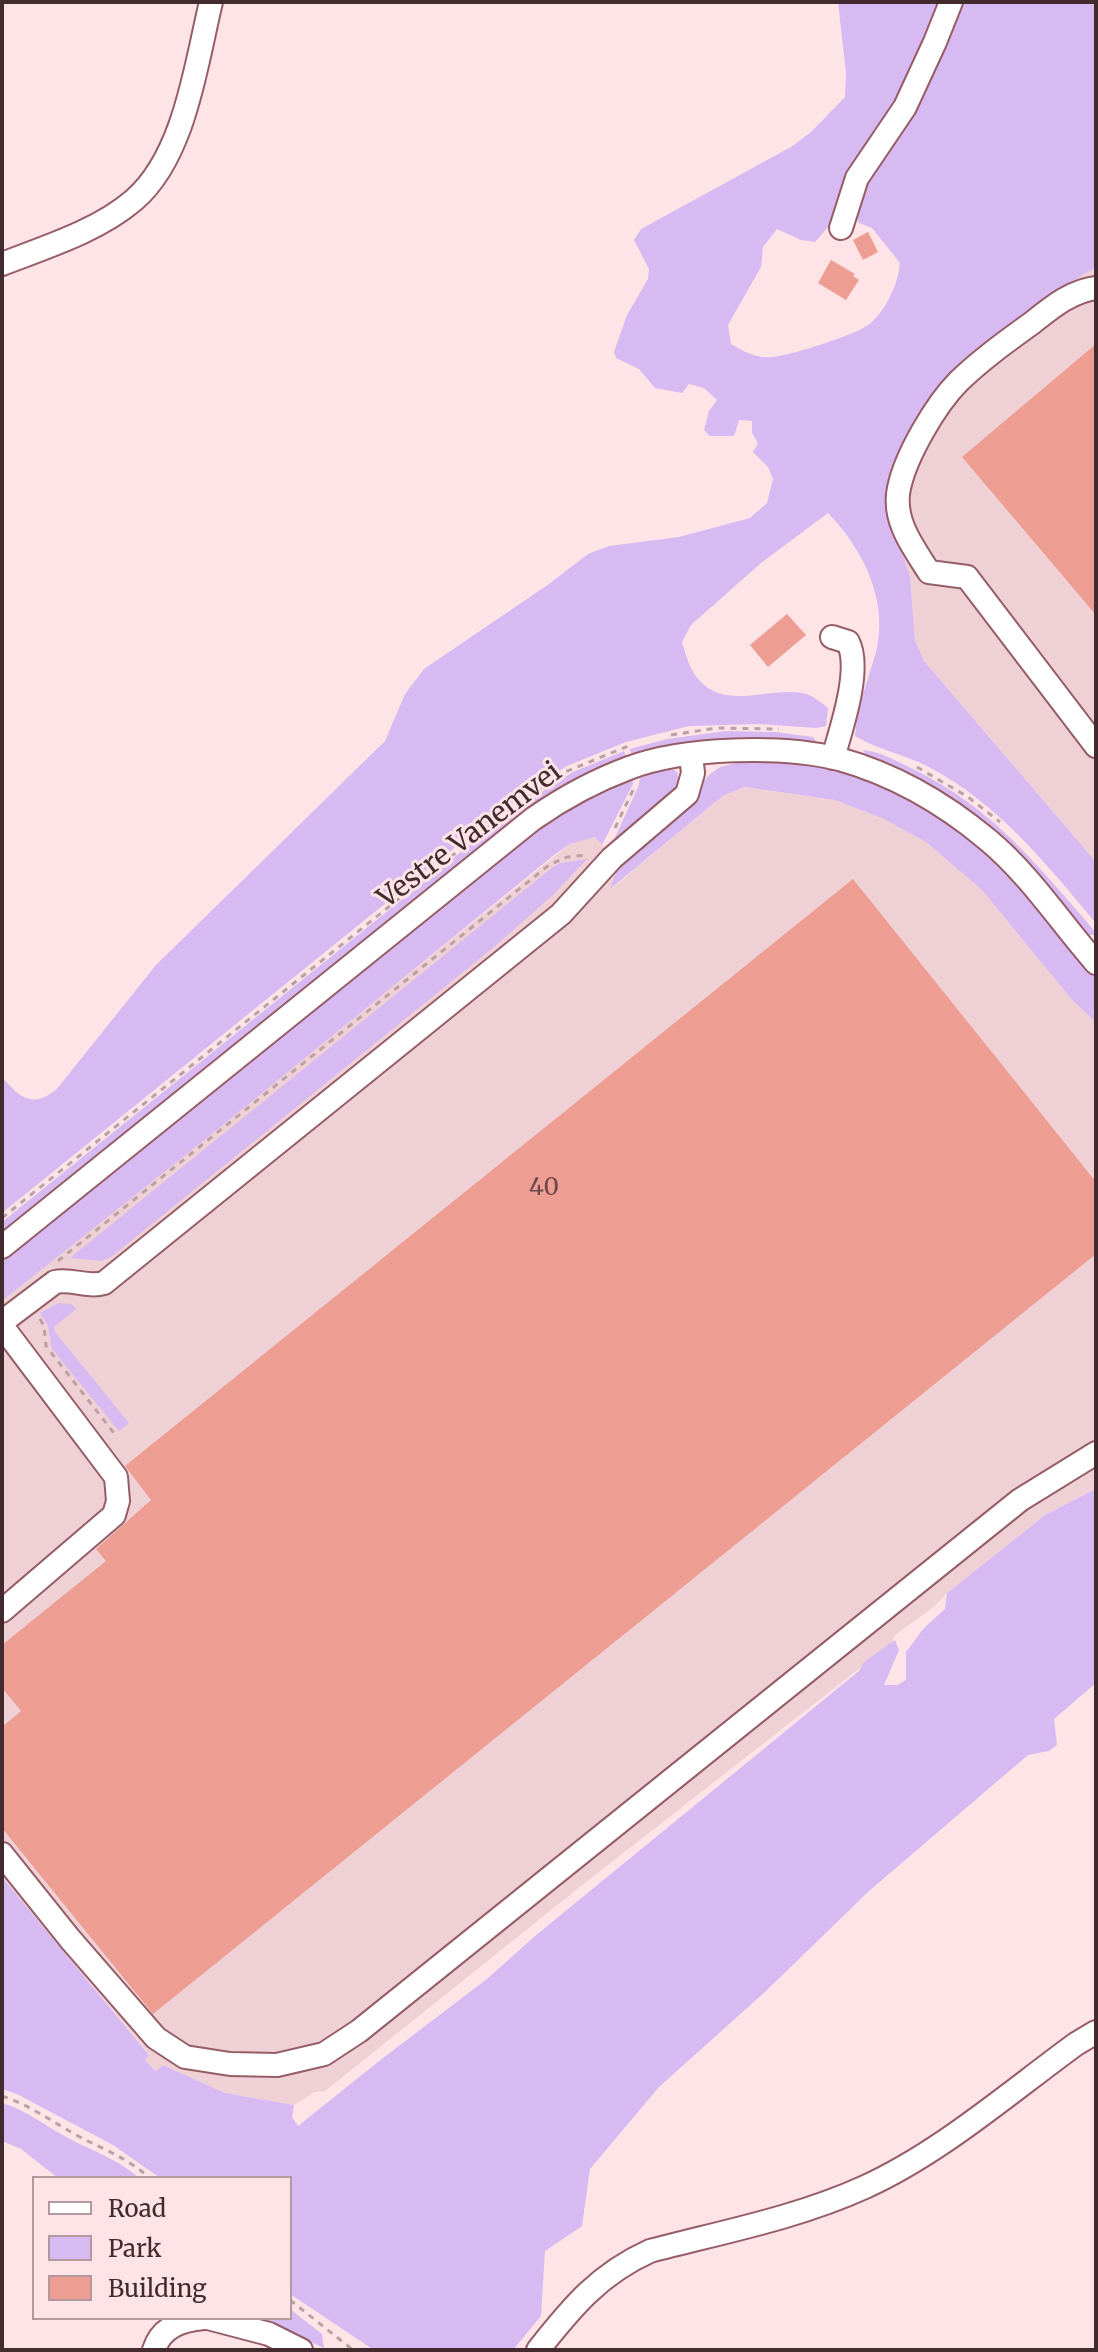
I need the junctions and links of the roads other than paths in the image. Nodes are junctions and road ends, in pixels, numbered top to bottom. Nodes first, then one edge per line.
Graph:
1 (211, 2) edge
2 (951, 2) edge
3 (841, 228) dead end
4 (2, 264) edge
5 (1096, 288) edge
6 (832, 637) dead end
7 (1096, 746) edge
8 (691, 755) junction
9 (833, 758) junction
10 (1096, 963) edge
11 (2, 1247) edge
12 (2, 1324) edge
13 (1096, 1453) edge
14 (2, 1611) edge
15 (2, 1854) edge
16 (1096, 2032) edge
17 (198, 2320) edge
18 (214, 2320) edge
19 (154, 2350) edge
20 (301, 2350) edge
21 (538, 2350) edge

1 - 4 street
2 - 3 street
5 - 7 street
6 - 9 street
8 - 9 street, Vestre Vanemvei
8 - 11 street, Vestre Vanemvei
8 - 12 street
9 - 10 street, Vestre Vanemvei
12 - 14 street
13 - 15 street
16 - 21 street
17 - 19 street
18 - 20 street

